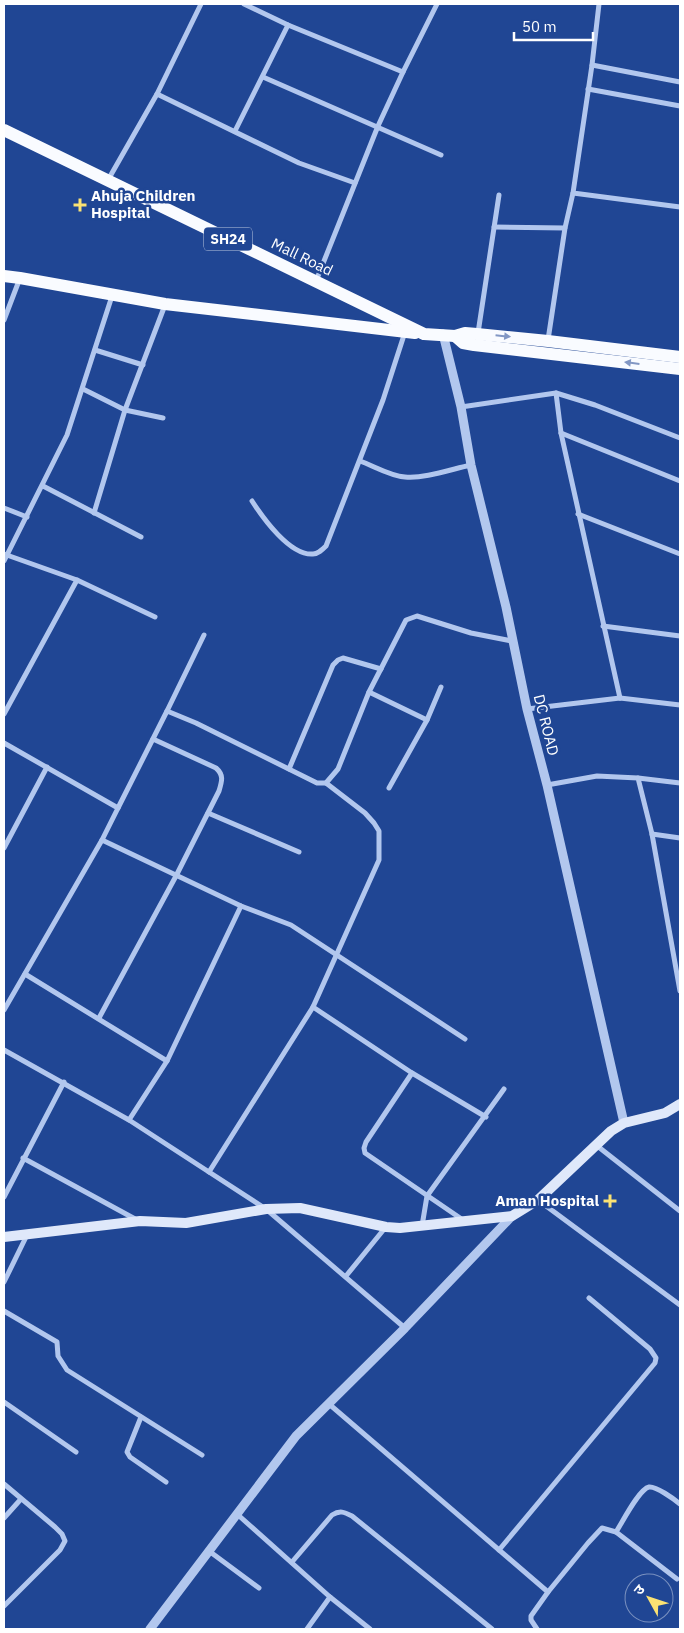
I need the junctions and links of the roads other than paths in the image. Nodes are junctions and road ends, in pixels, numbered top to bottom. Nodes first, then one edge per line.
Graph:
1 (201, 4) edge
2 (244, 4) edge
3 (437, 4) edge
4 (599, 4) edge
5 (288, 25) junction
6 (592, 65) junction
7 (403, 72) junction
8 (262, 77) junction
9 (680, 82) edge
10 (588, 89) junction
11 (157, 94) junction
12 (680, 106) edge
13 (378, 126) junction
14 (4, 130) edge
15 (235, 131) junction
16 (441, 155) dead end
17 (108, 181) junction
18 (355, 183) junction
19 (573, 193) junction
20 (499, 195) dead end
21 (680, 207) edge
22 (494, 227) junction
23 (566, 228) junction
24 (4, 276) edge
25 (20, 278) junction
26 (315, 282) junction
27 (112, 296) junction
28 (165, 304) junction
29 (4, 320) edge
30 (405, 332) junction
31 (424, 334) junction
32 (478, 334) junction
33 (449, 335) junction
34 (548, 347) junction
35 (95, 350) junction
36 (680, 358) edge
37 (142, 365) junction
38 (680, 369) edge
39 (83, 389) junction
40 (556, 393) junction
41 (461, 407) junction
42 (126, 410) junction
43 (163, 418) dead end
44 (561, 433) junction
45 (680, 438) edge
46 (360, 461) junction
47 (471, 465) junction
48 (680, 481) edge
49 (42, 486) junction
50 (252, 501) dead end
51 (4, 508) edge
52 (94, 512) junction
53 (578, 514) junction
54 (26, 517) junction
55 (141, 537) dead end
56 (680, 554) edge
57 (5, 557) edge
58 (77, 580) junction
59 (155, 617) dead end
60 (603, 626) junction
61 (204, 635) dead end
62 (680, 636) edge
63 (512, 641) junction
64 (381, 669) junction
65 (441, 686) dead end
66 (369, 692) junction
67 (620, 698) junction
68 (680, 705) edge
69 (527, 708) junction
70 (167, 711) junction
71 (4, 714) edge
72 (427, 720) junction
73 (153, 739) junction
74 (4, 744) edge
75 (47, 767) junction
76 (289, 769) junction
77 (638, 778) junction
78 (326, 783) junction
79 (680, 783) edge
80 (547, 785) junction
81 (389, 788) dead end
82 (118, 808) junction
83 (208, 812) junction
84 (652, 834) junction
85 (680, 838) edge
86 (102, 840) junction
87 (4, 848) edge
88 (300, 852) dead end
89 (176, 876) junction
90 (241, 906) junction
91 (338, 955) junction
92 (25, 974) junction
93 (680, 991) edge
94 (313, 1007) junction
95 (4, 1010) edge
96 (99, 1018) junction
97 (465, 1039) dead end
98 (4, 1050) edge
99 (167, 1061) junction
100 (412, 1072) junction
101 (64, 1082) junction
102 (504, 1089) dead end
103 (680, 1104) edge
104 (486, 1117) junction
105 (129, 1120) junction
106 (624, 1123) junction
107 (596, 1145) junction
108 (23, 1158) junction
109 (209, 1172) junction
110 (427, 1196) junction
111 (4, 1197) edge
112 (538, 1200) junction
113 (266, 1209) junction
114 (680, 1211) edge
115 (512, 1216) junction
116 (140, 1221) junction
117 (464, 1221) junction
118 (422, 1226) junction
119 (386, 1227) junction
120 (28, 1233) junction
121 (4, 1237) edge
122 (346, 1276) junction
123 (4, 1282) edge
124 (589, 1298) dead end
125 (680, 1305) edge
126 (4, 1311) edge
127 (405, 1328) junction
128 (4, 1402) edge
129 (329, 1404) junction
130 (141, 1417) junction
131 (76, 1452) dead end
132 (202, 1455) dead end
133 (166, 1482) dead end
134 (4, 1484) edge
135 (21, 1499) junction
136 (680, 1504) edge
137 (236, 1513) junction
138 (4, 1518) edge
139 (616, 1532) junction
140 (499, 1550) junction
141 (209, 1551) junction
142 (292, 1562) junction
143 (677, 1579) dead end
144 (259, 1588) dead end
145 (548, 1592) junction
146 (330, 1597) junction
147 (4, 1606) edge
148 (150, 1629) edge
149 (307, 1629) edge
150 (370, 1629) edge
151 (492, 1629) edge
152 (537, 1629) edge

1 - 11 street
2 - 5 street
3 - 7 street
4 - 6 street
5 - 7 street
5 - 8 street
6 - 9 street
6 - 10 street
7 - 13 street
8 - 13 street
8 - 15 street
10 - 12 street
10 - 19 street
11 - 15 street
11 - 17 street
13 - 16 street
13 - 18 street
14 - 17 main road, Mall Road / SH24
15 - 18 street
17 - 26 main road, Mall Road / SH24
18 - 26 street
19 - 21 street
19 - 23 street
20 - 22 street
22 - 23 street
22 - 32 street
23 - 34 street
24 - 25 main road
25 - 27 main road
25 - 29 street
26 - 31 main road, Mall Road / SH24
27 - 28 main road
27 - 35 street
28 - 30 main road
28 - 37 street
30 - 31 main road
30 - 46 street
31 - 33 main road, Mall Road / SH24
32 - 33 main road, Mall Road / SH24
32 -> 34 main road, Mall Road / SH24
33 - 34 main road, Mall Road / SH24
33 - 41 street, DC ROAD
34 - 36 main road, Mall Road / SH24
38 -> 34 main road, Mall Road / SH24
35 - 37 street
35 - 39 street
37 - 42 street
39 - 42 street
39 - 49 street
40 - 41 street
40 - 44 street
40 - 45 street
41 - 47 street, DC ROAD
42 - 43 street
42 - 52 street
44 - 48 street
44 - 53 street
46 - 47 street
46 - 50 street
47 - 63 street, DC ROAD
49 - 52 street
49 - 54 street
51 - 54 street
52 - 55 street
53 - 56 street
53 - 60 street
54 - 57 street
57 - 58 street
58 - 59 street
58 - 71 street
60 - 62 street
60 - 67 street
61 - 70 street
63 - 64 street
63 - 69 street, DC ROAD
64 - 66 street
64 - 76 street
65 - 72 street
66 - 72 street
66 - 78 street
67 - 68 street
67 - 69 street
69 - 80 street, DC ROAD
70 - 73 street
70 - 76 street
72 - 81 street
73 - 82 street
73 - 83 street
74 - 75 street
75 - 82 street
75 - 87 street
76 - 78 street
77 - 79 street
77 - 80 street
77 - 84 street
78 - 91 street
80 - 106 street, DC ROAD
82 - 86 street
83 - 88 street
83 - 89 street
84 - 85 street
84 - 93 street
86 - 89 street
86 - 92 street
89 - 90 street
89 - 96 street
90 - 91 street
90 - 99 street
91 - 94 street
91 - 97 street
92 - 95 street
92 - 96 street
94 - 100 street
94 - 109 street
96 - 99 street
98 - 101 street
99 - 105 street
100 - 104 street
100 - 110 street
101 - 105 street
101 - 108 street
102 - 104 street
103 - 106 main road
104 - 110 street
105 - 109 street
106 - 107 main road
107 - 112 main road
107 - 114 street
108 - 111 street
108 - 116 street
109 - 113 street
110 - 117 street
110 - 118 street
112 - 115 main road
112 - 125 street
113 - 116 main road
113 - 119 main road
113 - 122 street
115 - 117 main road
115 - 127 street
116 - 120 main road
117 - 118 main road
118 - 119 main road
119 - 122 street
120 - 121 main road
120 - 123 street
122 - 127 street
124 - 140 street
126 - 130 street
127 - 129 street
128 - 131 street
129 - 137 street
129 - 140 street
130 - 132 street
130 - 133 street
134 - 135 street
135 - 138 street
135 - 147 street
136 - 139 street
137 - 141 street
137 - 142 street
139 - 143 street
139 - 145 street
140 - 145 street
141 - 144 street
141 - 148 street
142 - 146 street
142 - 151 street
145 - 152 street
146 - 149 street
146 - 150 street

